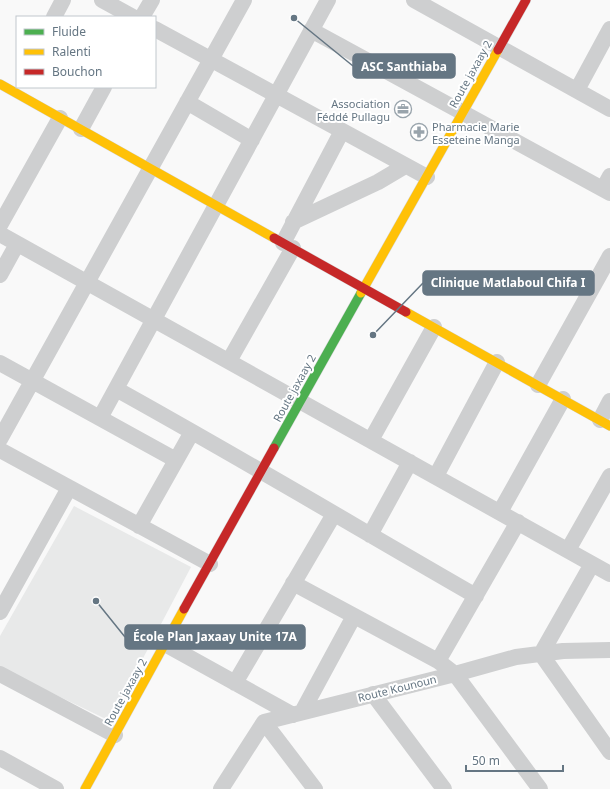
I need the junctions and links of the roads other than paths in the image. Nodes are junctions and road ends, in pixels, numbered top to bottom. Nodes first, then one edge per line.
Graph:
1 (63, 0) edge
2 (102, 0) edge
3 (152, 0) edge
4 (244, 0) edge
5 (328, 0) edge
6 (526, 0) edge
7 (419, 1) edge
8 (55, 16) edge
9 (131, 16) edge
10 (143, 16) edge
11 (610, 29) edge
12 (156, 30) edge
13 (312, 30) junction
14 (499, 47) junction
15 (210, 60) junction
16 (10, 86) edge
17 (103, 88) edge
18 (577, 90) junction
19 (276, 95) junction
20 (187, 102) junction
21 (610, 108) edge
22 (463, 112) junction
23 (60, 118) junction
24 (81, 129) junction
25 (342, 132) junction
26 (252, 140) junction
27 (405, 166) junction
28 (150, 168) junction
29 (426, 177) junction
30 (608, 186) edge
31 (216, 205) junction
32 (293, 222) junction
33 (0, 225) edge
34 (0, 234) edge
35 (17, 244) junction
36 (288, 245) junction
37 (610, 256) edge
38 (0, 275) edge
39 (604, 280) edge
40 (87, 282) junction
41 (364, 288) junction
42 (154, 320) junction
43 (434, 327) junction
44 (229, 361) junction
45 (497, 362) junction
46 (0, 363) edge
47 (32, 381) junction
48 (538, 385) junction
49 (116, 389) junction
50 (563, 399) junction
51 (610, 401) edge
52 (301, 402) junction
53 (100, 418) junction
54 (605, 423) edge
55 (192, 432) junction
56 (0, 439) edge
57 (371, 440) junction
58 (0, 450) edge
59 (176, 460) junction
60 (410, 462) junction
61 (261, 471) junction
62 (436, 476) junction
63 (610, 476) edge
64 (70, 488) junction
65 (500, 512) junction
66 (334, 514) junction
67 (518, 522) junction
68 (139, 526) junction
69 (370, 535) junction
70 (568, 550) junction
71 (210, 564) junction
72 (592, 564) junction
73 (610, 574) edge
74 (293, 583) junction
75 (476, 596) junction
76 (0, 612) edge
77 (354, 616) junction
78 (165, 644) junction
79 (610, 650) edge
80 (541, 654) junction
81 (438, 661) junction
82 (0, 674) edge
83 (455, 674) junction
84 (235, 683) junction
85 (373, 694) junction
86 (298, 713) junction
87 (264, 722) junction
88 (115, 735) junction
89 (610, 752) edge
90 (0, 758) edge
91 (56, 789) edge
92 (84, 789) edge
93 (221, 789) edge
94 (315, 789) edge
95 (444, 789) edge
96 (540, 789) edge

1 - 8 street
2 - 9 street
3 - 10 street
4 - 15 street
5 - 13 street
6 - 14 street, Route jaxaay 2
7 - 14 street
11 - 18 street
12 - 15 street
13 - 19 street
13 - 22 street
14 - 18 street
14 - 22 street, Route jaxaay 2
15 - 19 street
15 - 20 street
16 - 23 street
17 - 24 street
18 - 21 street
19 - 25 street
19 - 26 street
20 - 26 street
20 - 28 street
22 - 29 street, Route jaxaay 2
22 - 30 street
23 - 24 street
23 - 33 street
24 - 28 street
25 - 27 street
25 - 32 street
26 - 31 street
27 - 29 street
27 - 32 street
28 - 31 street
28 - 40 street
29 - 41 street, Route jaxaay 2
31 - 36 street
31 - 42 street
32 - 36 street
34 - 35 street
35 - 38 street
35 - 40 street
36 - 41 street
36 - 44 street
37 - 39 street
39 - 48 street
40 - 42 street
40 - 47 street
41 - 43 street
41 - 52 street, Route jaxaay 2
42 - 44 street
42 - 49 street
43 - 45 street
43 - 57 street
44 - 52 street
45 - 48 street
45 - 62 street
46 - 47 street
47 - 53 street
47 - 56 street
48 - 50 street
49 - 53 street
49 - 55 street
50 - 54 street
50 - 65 street
51 - 54 street
52 - 57 street
52 - 61 street, Route jaxaay 2
53 - 59 street
55 - 59 street
55 - 61 street
57 - 60 street
58 - 64 street
59 - 68 street
60 - 62 street
60 - 69 street
61 - 66 street
61 - 71 street, Route jaxaay 2
62 - 65 street
63 - 70 street
64 - 68 street
64 - 76 street
65 - 67 street
66 - 69 street
66 - 74 street
67 - 70 street
67 - 75 street
68 - 71 street
69 - 75 street
70 - 72 street
71 - 78 street, Route jaxaay 2
72 - 73 street
72 - 80 street
74 - 77 street
74 - 84 street
75 - 81 street
77 - 81 street
77 - 86 street
78 - 84 street
78 - 88 street, Route jaxaay 2
79 - 80 street, Route Kounoun
80 - 83 street, Route Kounoun
80 - 89 street
81 - 83 street
82 - 88 street
83 - 85 street, Route Kounoun
83 - 96 street
84 - 86 street
85 - 86 street, Route Kounoun
85 - 95 street
86 - 87 street, Route Kounoun
87 - 93 street
87 - 94 street
88 - 92 street, Route jaxaay 2
90 - 91 street

